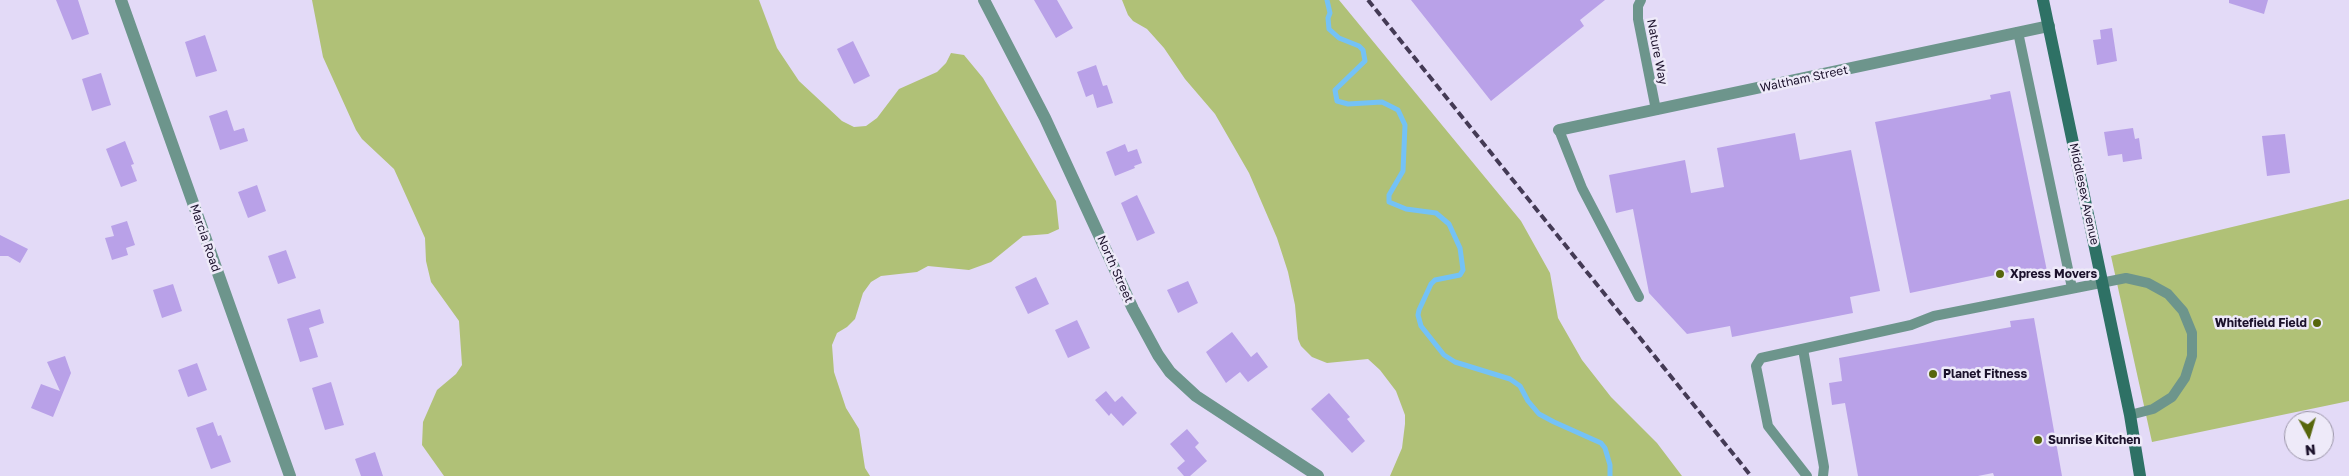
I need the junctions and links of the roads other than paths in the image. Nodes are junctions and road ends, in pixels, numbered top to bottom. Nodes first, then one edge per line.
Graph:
1 (121, 0) edge
2 (984, 0) edge
3 (1641, 0) edge
4 (2043, 0) edge
5 (2049, 26) junction
6 (2018, 32) junction
7 (1656, 110) junction
8 (1559, 130) joint
9 (2103, 282) junction
10 (2072, 288) junction
11 (1639, 297) dead end
12 (1803, 349) junction
13 (2130, 415) junction
14 (290, 476) edge
15 (1318, 476) edge
16 (1807, 476) edge
17 (1822, 476) edge
18 (2140, 476) edge

1 - 14 street, Marcia Road
2 - 15 street, North Street
3 - 7 lane, Nature Way
4 - 5 main road, Middlesex Avenue
5 - 6 street, Waltham Street
5 - 9 main road, Middlesex Avenue
6 - 7 street, Waltham Street
6 - 10 lane
7 - 8 street, Waltham Street
8 - 11 lane
9 - 10 lane
9 - 13 main road, Middlesex Avenue
9 - 13 lane
10 - 12 lane
12 - 16 lane
12 - 17 lane
13 - 18 main road, Middlesex Avenue

